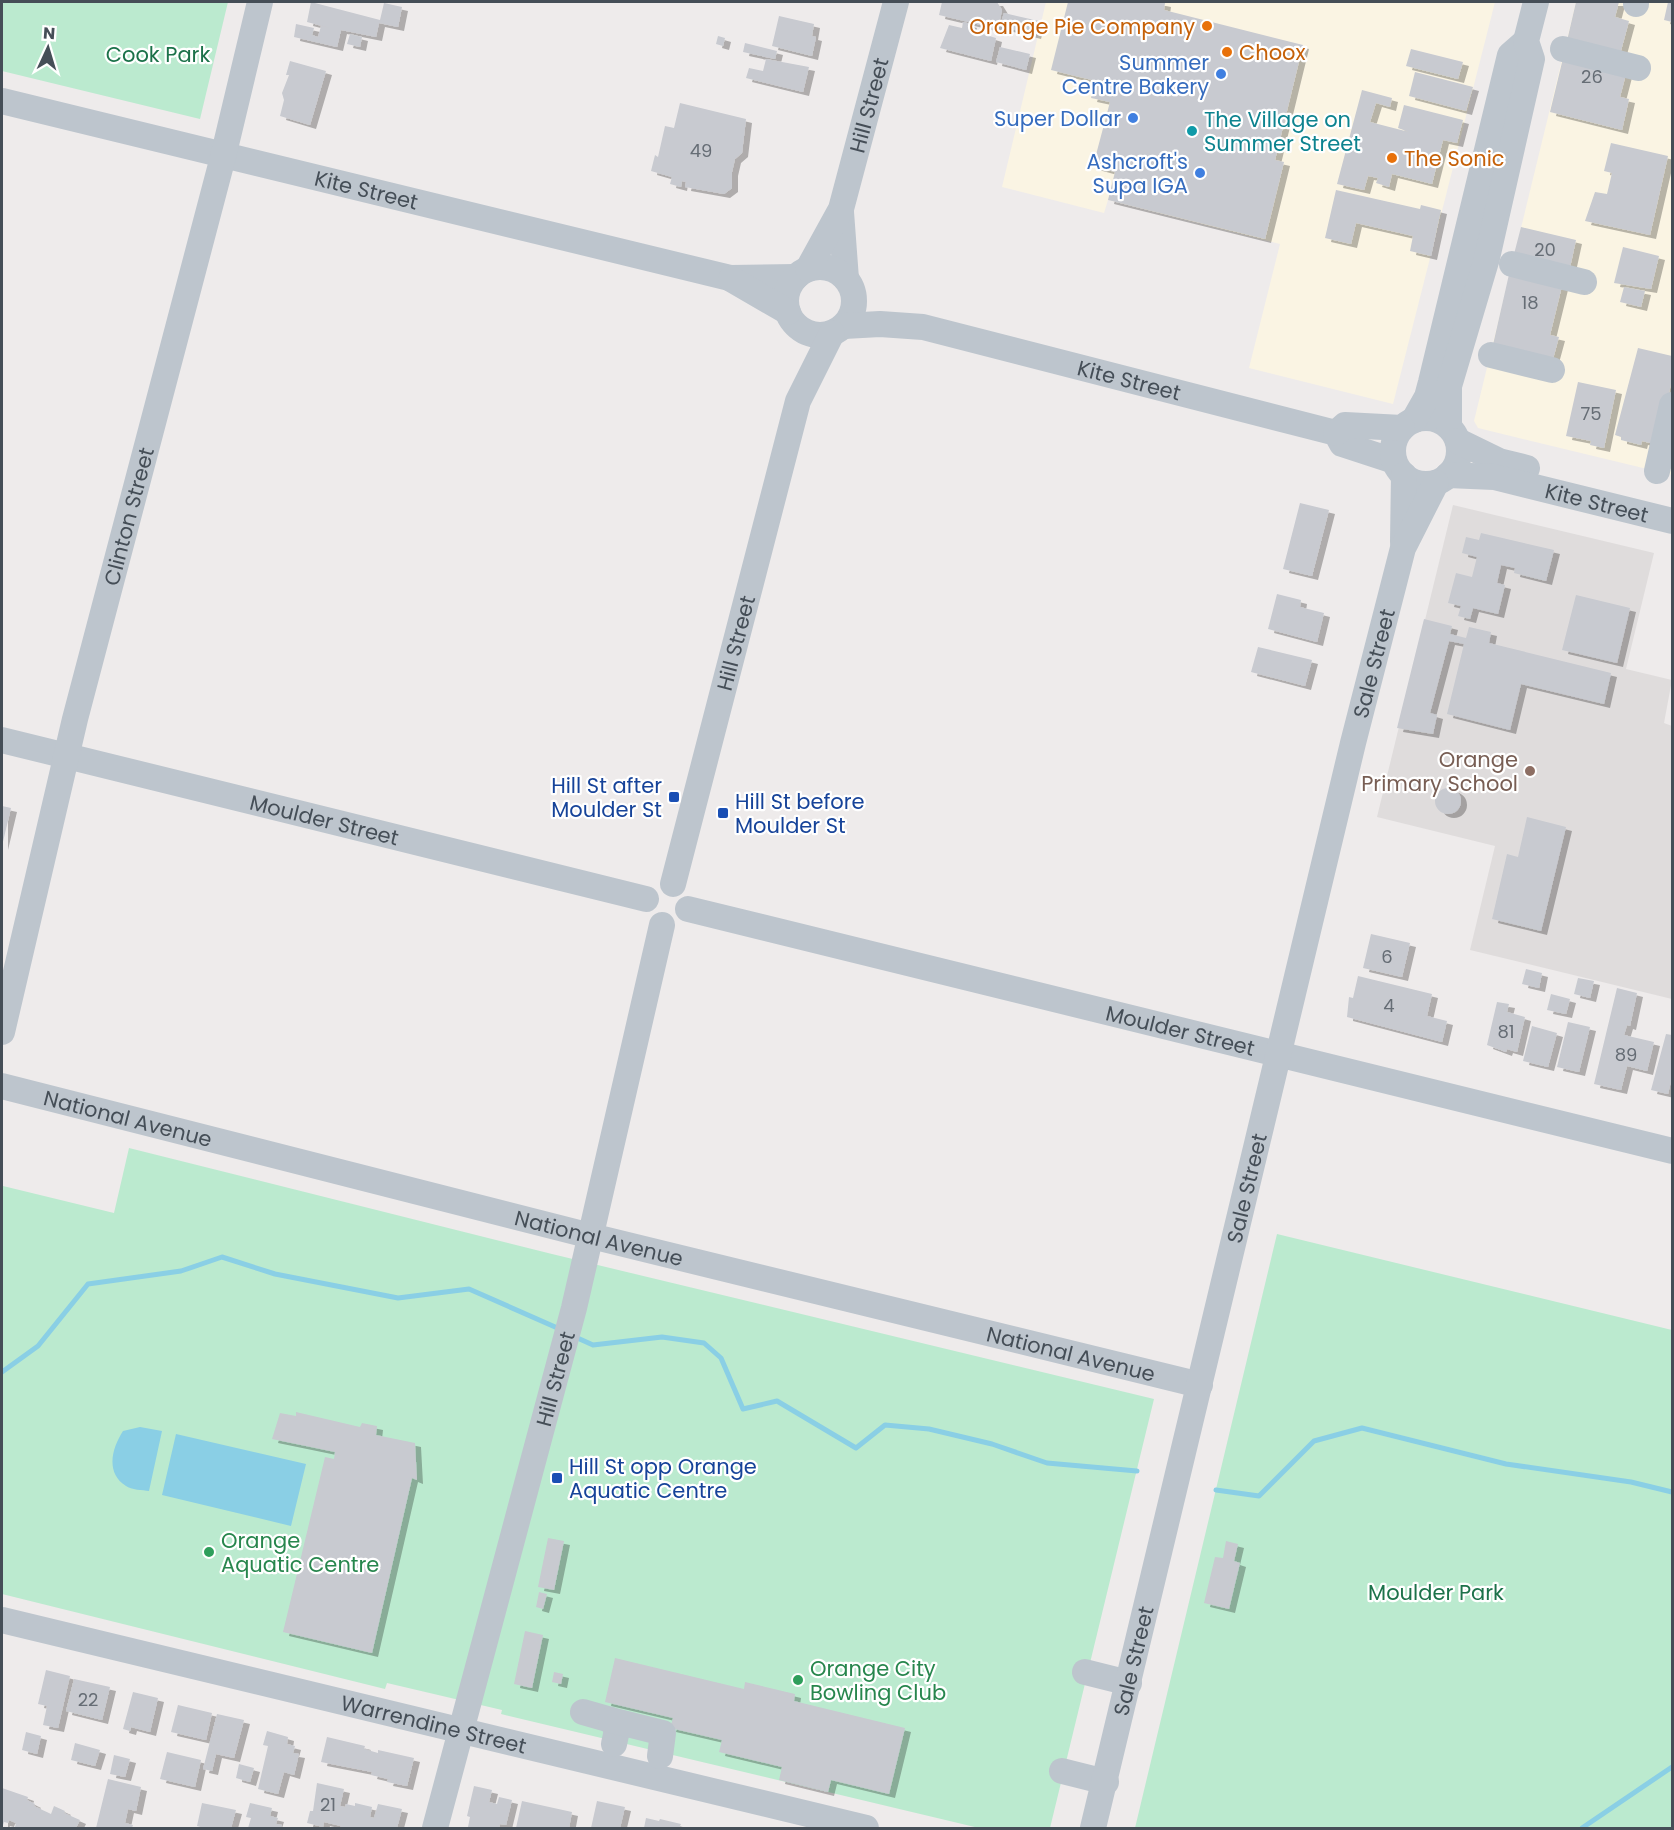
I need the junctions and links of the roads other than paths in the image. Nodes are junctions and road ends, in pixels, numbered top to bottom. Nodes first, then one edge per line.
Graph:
1 (260, 2) edge
2 (896, 2) edge
3 (1536, 2) edge
4 (1526, 41) junction
5 (1563, 49) dead end
6 (1638, 68) dead end
7 (2, 101) edge
8 (1519, 117) junction
9 (1491, 130) junction
10 (223, 157) junction
11 (841, 209) junction
12 (1512, 264) dead end
13 (802, 273) junction
14 (730, 278) junction
15 (1584, 282) dead end
16 (849, 285) junction
17 (793, 320) junction
18 (923, 327) junction
19 (838, 330) junction
20 (1491, 355) dead end
21 (1552, 370) dead end
22 (798, 401) junction
23 (1672, 405) edge
24 (1408, 424) junction
25 (1336, 433) junction
26 (1454, 434) junction
27 (1399, 468) junction
28 (1657, 471) dead end
29 (1442, 479) junction
30 (1672, 504) edge
31 (1672, 521) edge
32 (1403, 548) junction
33 (2, 740) edge
34 (67, 756) junction
35 (673, 884) junction
36 (646, 899) junction
37 (688, 909) junction
38 (663, 925) junction
39 (2, 1032) edge
40 (1278, 1055) junction
41 (2, 1086) edge
42 (1672, 1151) edge
43 (591, 1236) junction
44 (1200, 1385) junction
45 (2, 1620) edge
46 (1085, 1672) dead end
47 (1129, 1683) junction
48 (583, 1712) dead end
49 (460, 1730) junction
50 (660, 1756) dead end
51 (1062, 1771) dead end
52 (1106, 1782) junction
53 (435, 1828) edge
54 (866, 1828) edge
55 (1093, 1828) edge

1 - 10 street, Clinton Street
2 - 11 street, Hill Street
3 - 4 street
4 - 8 street
4 - 9 street
5 - 6 street
7 - 10 street, Kite Street
8 - 9 street
8 - 26 street
9 - 24 street
10 - 14 street, Kite Street
10 - 34 street, Clinton Street
11 - 13 street, Hill Street
11 - 16 street, Hill Street
12 - 15 street
13 - 14 street, Kite Street
13 - 16 street
13 - 17 street
14 - 17 street, Kite Street
16 - 18 street, Kite Street
16 - 19 street
17 - 19 street
17 - 22 street, Hill Street
18 - 19 street, Kite Street
18 - 25 street, Kite Street
19 - 22 street, Hill Street
20 - 21 street
22 - 35 street, Hill Street
23 - 28 street
24 - 25 street, Kite Street
24 - 26 street
24 - 27 street
25 - 27 street, Kite Street
26 - 29 street
26 - 30 street, Kite Street
27 - 29 street
27 - 32 street, Sale Street
29 - 31 street, Kite Street
29 - 32 street, Sale Street
32 - 40 street, Sale Street
33 - 34 street, Moulder Street
34 - 36 street, Moulder Street
34 - 39 street, Clinton Street
35 - 36 street
35 - 37 street
36 - 38 street
37 - 38 street
37 - 40 street, Moulder Street
38 - 43 street, Hill Street
40 - 42 street, Moulder Street
40 - 44 street, Sale Street
41 - 43 street, National Avenue
43 - 44 street, National Avenue
43 - 49 street, Hill Street
44 - 47 street, Sale Street
45 - 49 street, Warrendine Street
46 - 47 street
47 - 52 street, Sale Street
48 - 50 street
49 - 53 street, Hill Street
49 - 54 street, Warrendine Street
51 - 52 street
52 - 55 street, Sale Street

